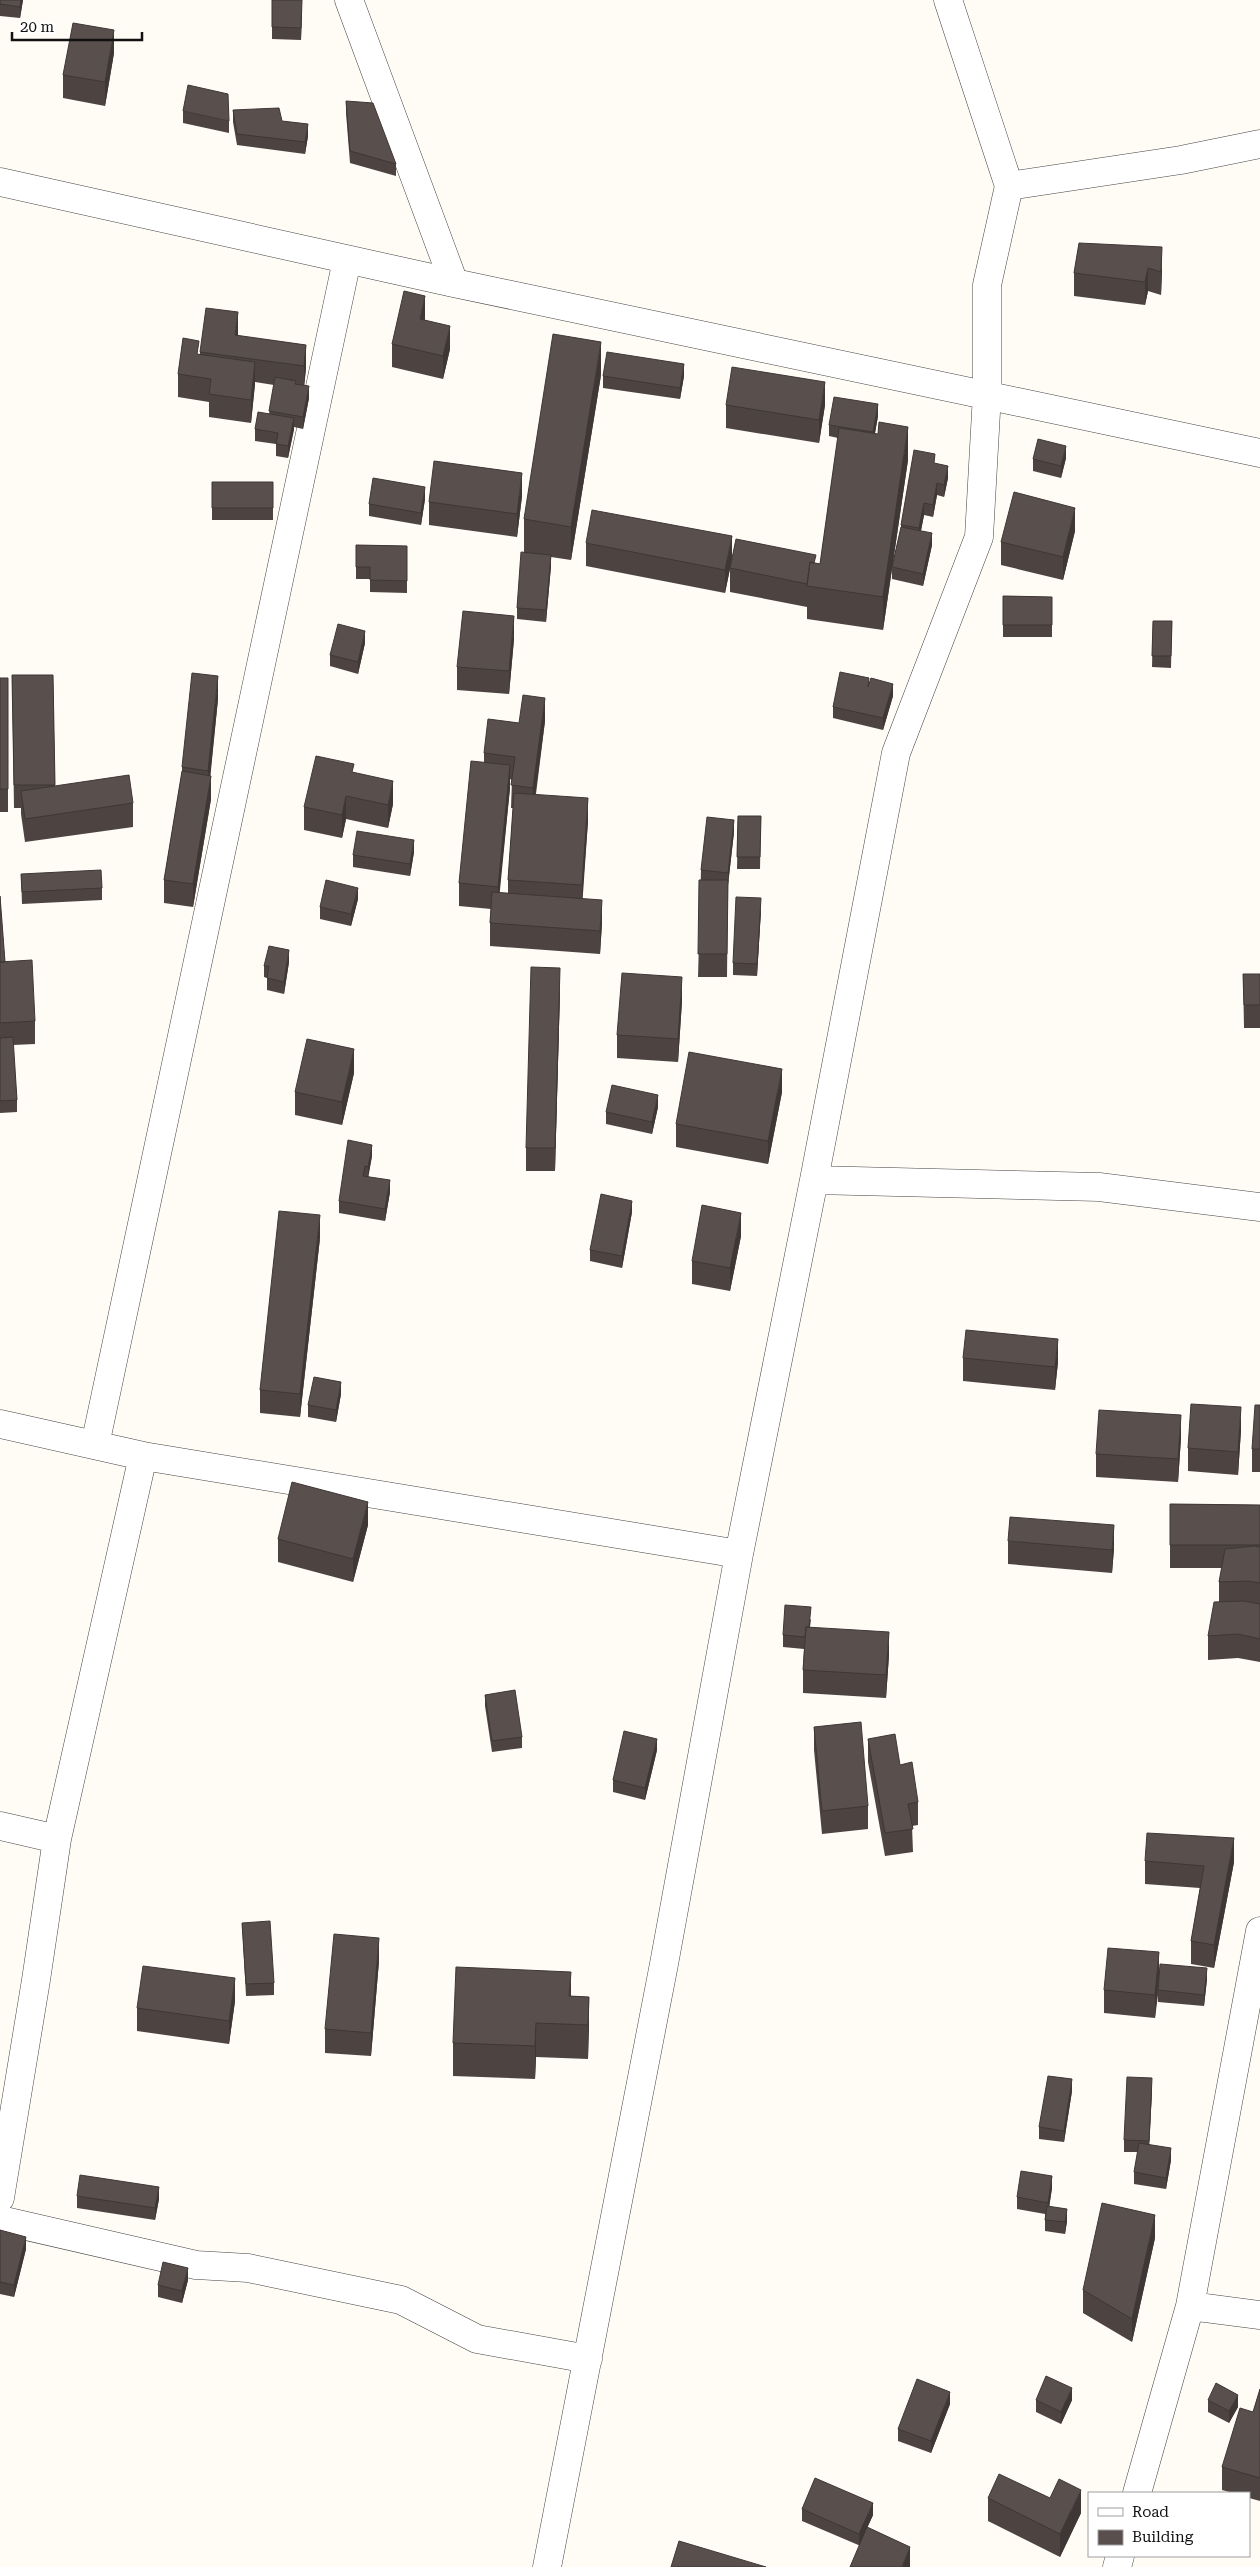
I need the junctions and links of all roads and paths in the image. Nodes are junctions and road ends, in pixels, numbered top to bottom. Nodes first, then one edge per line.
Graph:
1 (349, 0) edge
2 (948, 0) edge
3 (1260, 144) edge
4 (0, 182) edge
5 (1009, 186) junction
6 (347, 260) junction
7 (454, 283) junction
8 (987, 394) junction
9 (1260, 453) edge
10 (814, 1180) junction
11 (1260, 1207) edge
12 (0, 1424) edge
13 (95, 1445) junction
14 (144, 1456) junction
15 (739, 1554) junction
16 (0, 1826) edge
17 (57, 1839) junction
18 (1260, 1931) edge
19 (0, 2198) edge
20 (0, 2220) edge
21 (1190, 2306) junction
22 (1260, 2315) edge
23 (588, 2359) junction
24 (1137, 2492) edge
25 (547, 2567) edge

1 - 7 street
2 - 5 street
3 - 5 street
4 - 6 street
5 - 8 street
6 - 7 street
6 - 13 street
7 - 8 street
8 - 9 street
8 - 10 street
10 - 11 street
10 - 15 street
12 - 13 street
13 - 14 street
14 - 15 street
14 - 17 street
15 - 23 street
16 - 17 street
17 - 19 street
18 - 21 street
20 - 23 street
21 - 22 street
21 - 24 street
23 - 25 street

